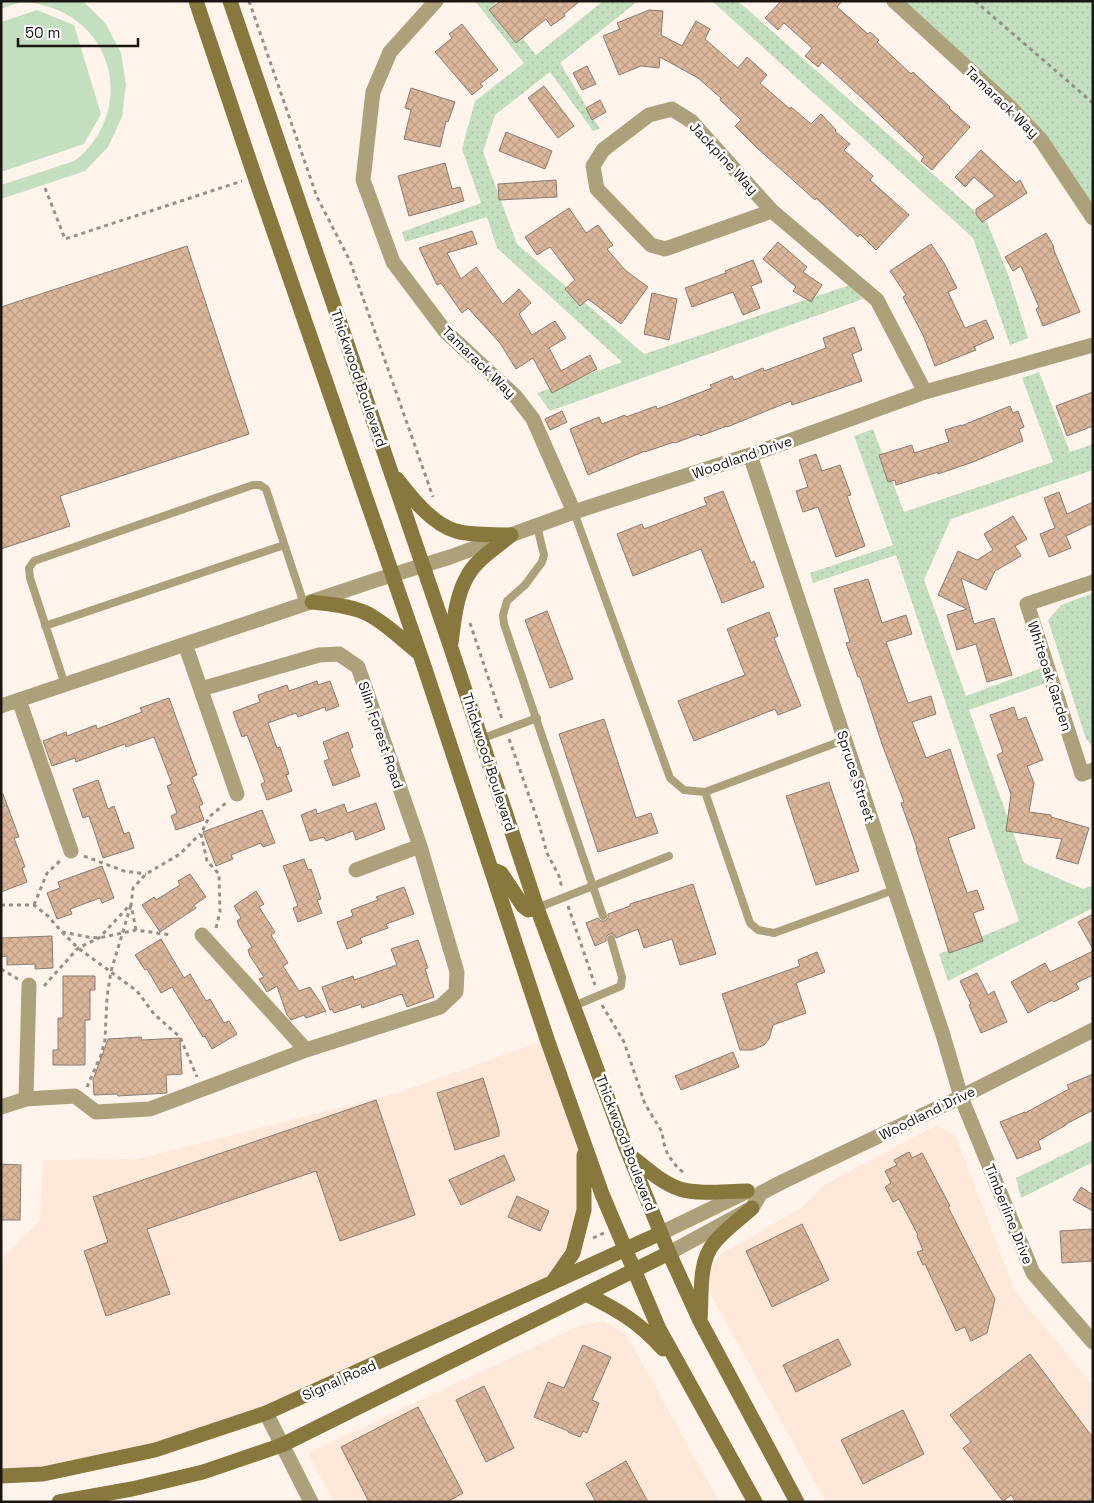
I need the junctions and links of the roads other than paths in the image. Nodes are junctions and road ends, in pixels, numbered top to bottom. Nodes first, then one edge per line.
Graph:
1 (196, 1) edge
2 (230, 1) edge
3 (436, 1) edge
4 (894, 1) edge
5 (772, 210) junction
6 (1093, 218) edge
7 (1093, 346) edge
8 (925, 392) junction
9 (750, 455) junction
10 (390, 470) junction
11 (574, 512) junction
12 (537, 526) junction
13 (511, 535) junction
14 (284, 545) junction
15 (422, 566) junction
16 (393, 574) junction
17 (1093, 582) edge
18 (308, 603) junction
19 (44, 626) junction
20 (185, 644) junction
21 (450, 645) junction
22 (419, 653) junction
23 (65, 685) junction
24 (201, 689) junction
25 (19, 700) junction
26 (1, 706) edge
27 (537, 718) junction
28 (481, 739) junction
29 (844, 740) junction
30 (1093, 770) edge
31 (705, 792) junction
32 (237, 794) road end
33 (420, 846) junction
34 (71, 851) road end
35 (669, 856) dead end
36 (491, 869) junction
37 (356, 870) dead end
38 (593, 886) junction
39 (894, 890) junction
40 (538, 908) junction
41 (604, 916) dead end
42 (207, 940) road end
43 (611, 940) dead end
44 (29, 985) dead end
45 (574, 1006) junction
46 (1093, 1030) edge
47 (306, 1050) junction
48 (961, 1097) junction
49 (26, 1099) junction
50 (1, 1107) edge
51 (584, 1143) junction
52 (631, 1156) junction
53 (754, 1192) junction
54 (752, 1208) junction
55 (662, 1233) junction
56 (624, 1251) junction
57 (669, 1253) junction
58 (633, 1271) junction
59 (551, 1284) junction
60 (586, 1294) junction
61 (700, 1321) junction
62 (1093, 1342) edge
63 (680, 1366) junction
64 (266, 1413) junction
65 (282, 1445) junction
66 (1, 1476) edge
67 (59, 1502) edge
68 (311, 1502) edge
69 (755, 1502) edge
70 (797, 1502) edge

1 - 16 main road
2 - 10 main road, Thickwood Boulevard
3 - 11 street, Tamarack Way
4 - 6 street, Tamarack Way
5 - 5 street, Jackpine Way
5 - 8 street, Jackpine Way
7 - 8 street, Woodland Drive
8 - 9 street, Woodland Drive
9 - 11 street, Woodland Drive
9 - 29 street, Spruce Street
10 - 13 main road
10 - 15 main road, Thickwood Boulevard
11 - 12 street, Woodland Drive
11 - 31 lane
12 - 13 street, Woodland Drive
12 - 27 lane
13 - 15 street, Woodland Drive
13 - 21 main road
14 - 18 lane
14 - 19 lane
14 - 19 lane
15 - 16 street, Woodland Drive
15 - 21 main road, Thickwood Boulevard
16 - 18 street
16 - 22 main road
17 - 30 street, Whiteoak Garden
18 - 20 street
18 - 22 main road
19 - 23 lane
20 - 23 street
20 - 24 street
21 - 28 main road, Thickwood Boulevard
22 - 36 main road
23 - 25 street
24 - 32 street
24 - 33 street, Silin Forest Road
25 - 26 street
25 - 34 street
27 - 28 lane
27 - 38 lane
28 - 40 main road, Thickwood Boulevard
29 - 31 lane
29 - 39 street, Spruce Street
31 - 39 lane
33 - 37 street
33 - 47 street, Silin Forest Road
35 - 38 lane
36 - 40 main road
36 - 51 main road
38 - 40 lane
38 - 41 lane
39 - 48 street, Spruce Street
40 - 45 main road, Thickwood Boulevard
42 - 47 street
43 - 45 lane
44 - 49 street
45 - 52 main road, Thickwood Boulevard
46 - 48 street, Woodland Drive
47 - 49 street, Silin Forest Road
48 - 53 street, Woodland Drive
48 - 62 street, Timberline Drive
49 - 50 street, Silin Forest Road
51 - 56 main road
51 - 59 main road
52 - 53 main road
52 - 55 main road, Thickwood Boulevard
53 - 54 street, Woodland Drive
53 - 55 street, Woodland Drive
54 - 57 street, Woodland Drive
54 - 61 main road
55 - 56 main road, Signal Road
55 - 57 main road, Thickwood Boulevard
56 - 58 main road
56 - 59 main road, Signal Road
57 - 58 main road
57 - 61 main road, Thickwood Boulevard
58 - 60 main road
58 - 63 main road
59 - 64 main road, Signal Road
60 - 63 main road
60 - 65 main road
61 - 70 main road, Thickwood Boulevard
63 - 69 main road
64 - 65 street
64 - 66 main road, Signal Road
65 - 67 main road
65 - 68 street

